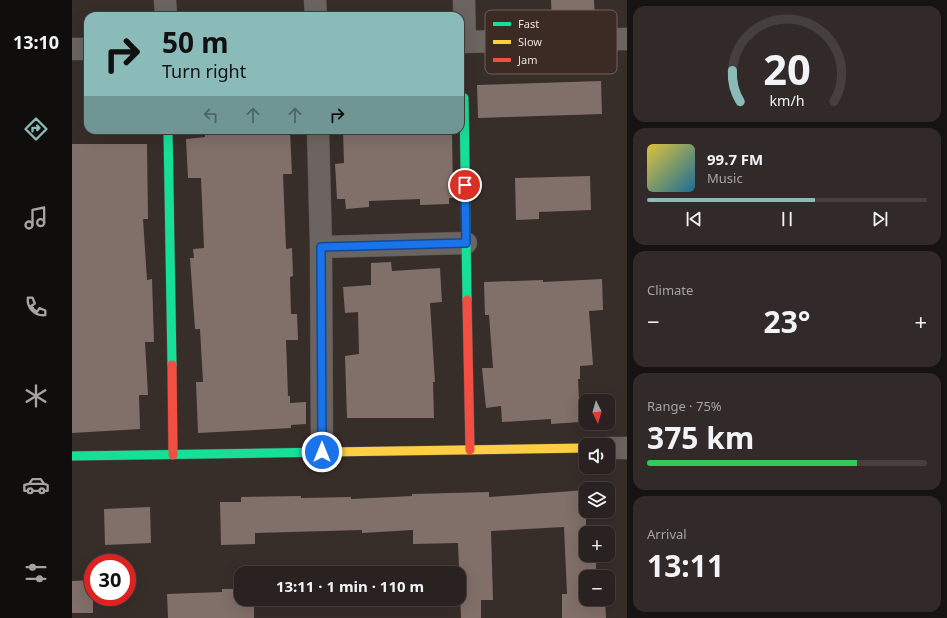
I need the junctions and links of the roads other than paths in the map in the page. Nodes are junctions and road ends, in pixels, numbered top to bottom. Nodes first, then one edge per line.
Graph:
1 (166, 0) edge
2 (316, 0) edge
3 (464, 0) edge
4 (166, 12) edge
5 (316, 12) edge
6 (463, 12) edge
7 (617, 39) edge
8 (627, 39) edge
9 (464, 42) edge
10 (485, 42) edge
11 (72, 49) edge
12 (84, 49) edge
13 (464, 98) dead end
14 (168, 134) edge
15 (318, 134) edge
16 (466, 243) junction
17 (321, 247) junction
18 (579, 448) edge
19 (615, 448) edge
20 (627, 448) edge
21 (470, 450) junction
22 (322, 452) junction
23 (173, 454) junction
24 (72, 456) edge

1 - 4 street
2 - 5 street
3 - 6 street
7 - 8 street
9 - 10 street
11 - 12 street
13 - 16 street
14 - 23 street
15 - 17 street
16 - 17 street
16 - 21 street
17 - 22 street
18 - 21 street
19 - 20 street
21 - 22 street
22 - 23 street
23 - 24 street

